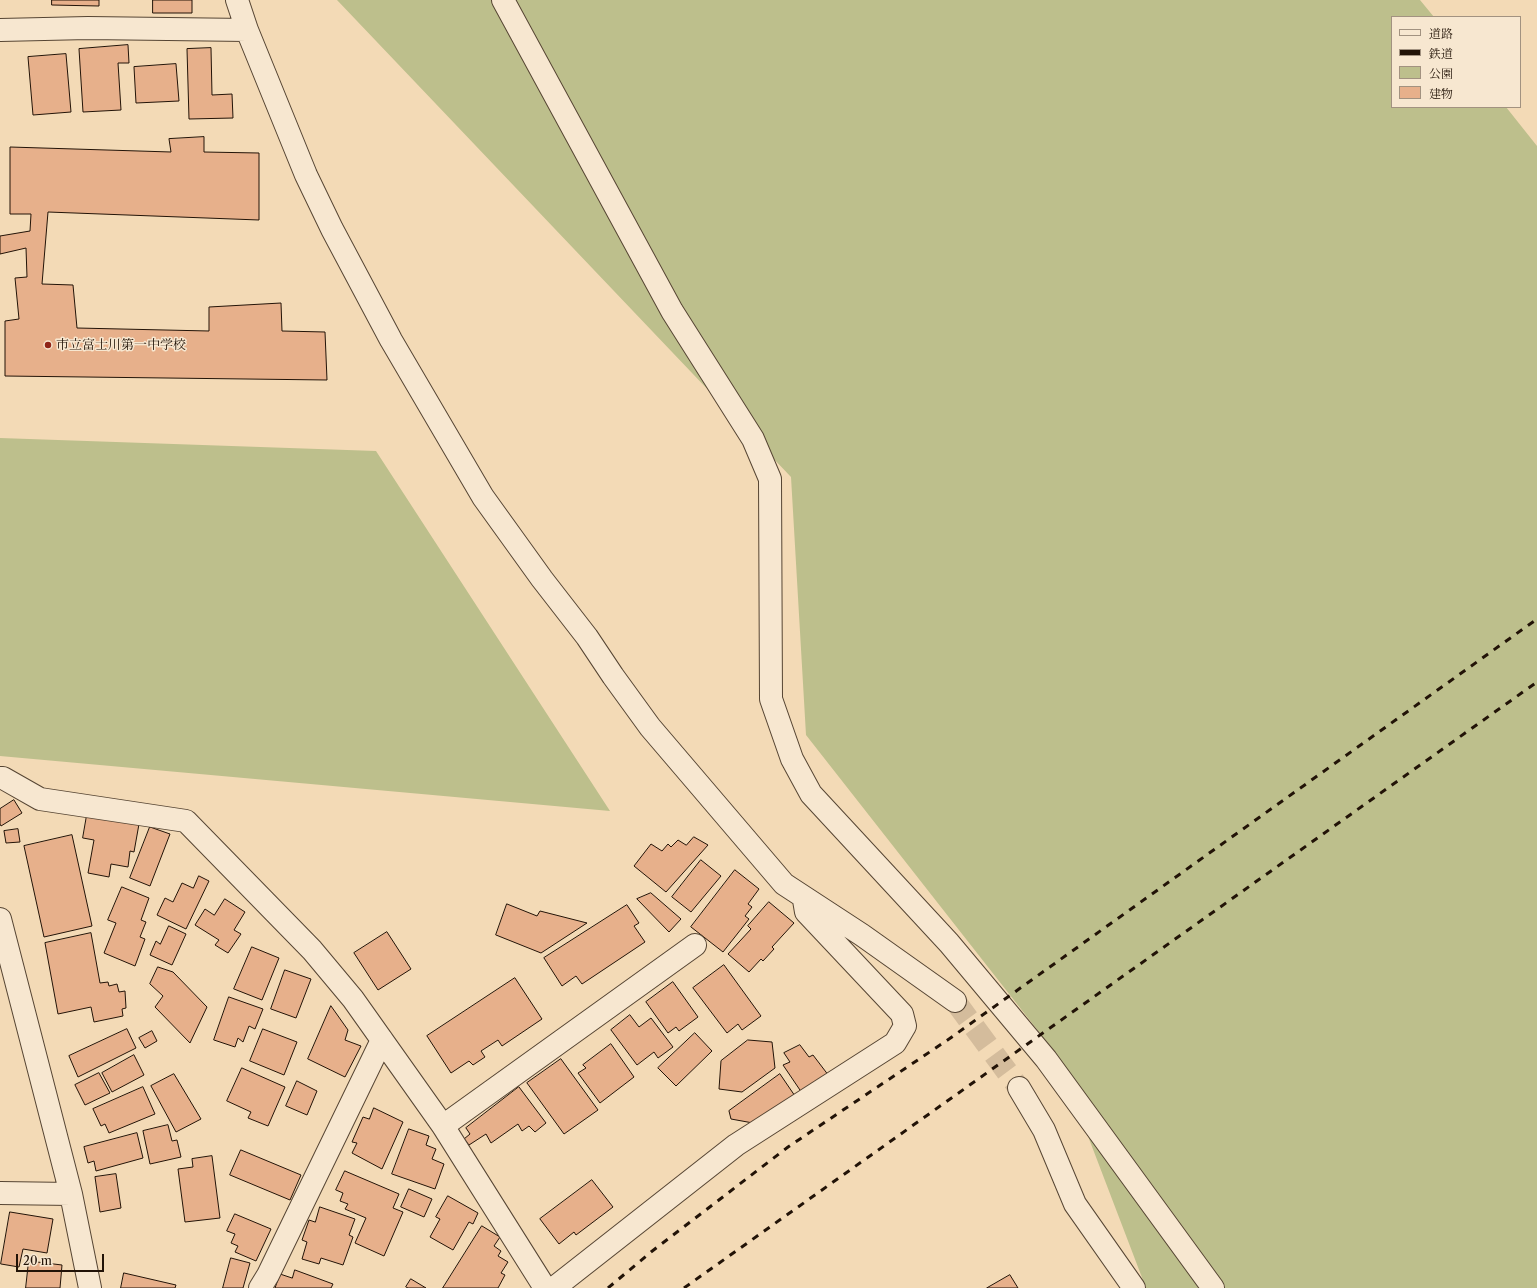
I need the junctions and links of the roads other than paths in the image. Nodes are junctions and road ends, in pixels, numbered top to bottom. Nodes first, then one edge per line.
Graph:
1 (237, 0) edge
2 (503, 0) edge
3 (0, 30) edge
4 (247, 30) junction
5 (0, 778) edge
6 (804, 897) junction
7 (0, 919) edge
8 (695, 945) dead end
9 (955, 1001) tunnel mouth
10 (382, 1040) junction
11 (1019, 1088) tunnel mouth
12 (443, 1126) junction
13 (0, 1193) edge
14 (71, 1194) junction
15 (90, 1288) edge
16 (260, 1288) edge
17 (545, 1288) edge
18 (554, 1288) edge
19 (1134, 1288) edge
20 (1213, 1288) edge

1 - 4 street
2 - 20 street
3 - 4 street
4 - 6 street
5 - 10 street
6 - 9 street
6 - 18 street
7 - 14 street
8 - 12 street
10 - 12 street
10 - 16 street
11 - 19 street
12 - 17 street
13 - 14 street
14 - 15 street

